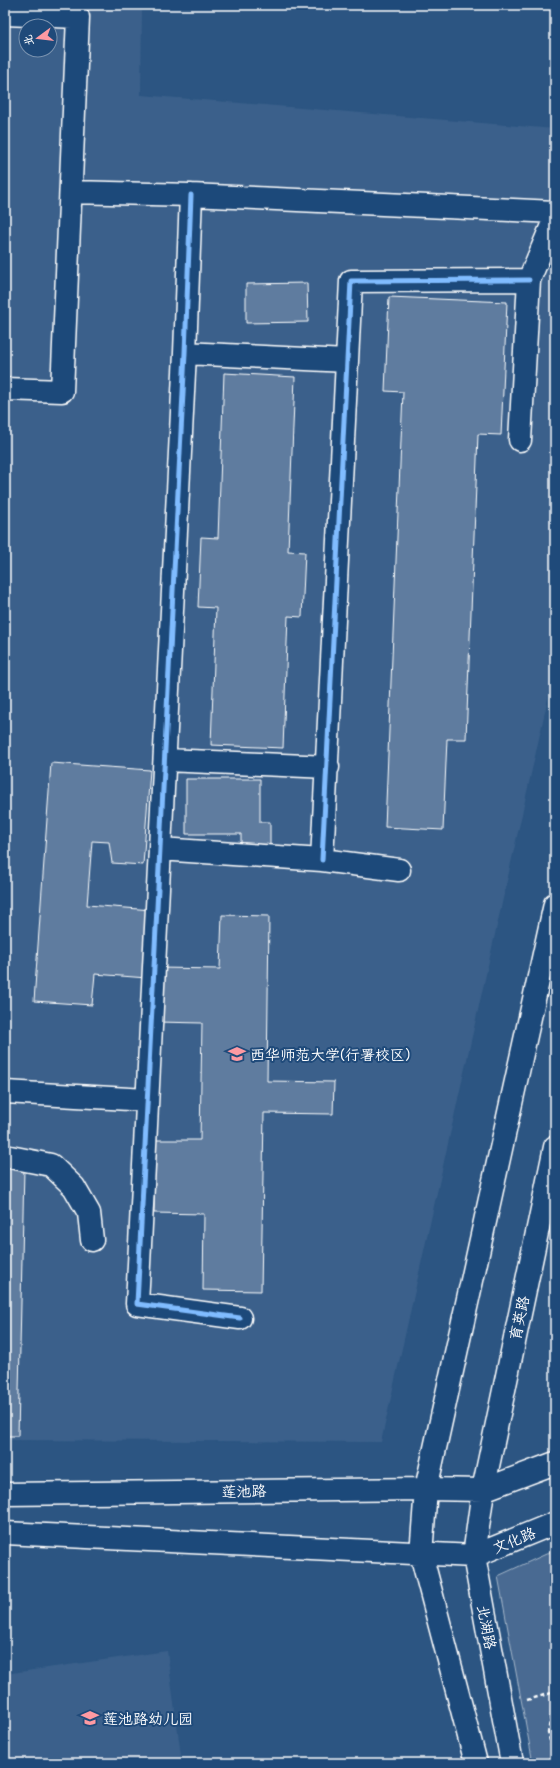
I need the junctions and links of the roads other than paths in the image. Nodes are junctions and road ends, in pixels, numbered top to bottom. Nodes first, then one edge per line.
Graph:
1 (5, 14) edge
2 (71, 192) junction
3 (191, 195) junction
4 (555, 212) edge
5 (555, 218) edge
6 (529, 280) junction
7 (185, 354) junction
8 (347, 361) junction
9 (5, 389) edge
10 (520, 440) dead end
11 (165, 760) junction
12 (328, 767) junction
13 (160, 849) junction
14 (322, 860) junction
15 (400, 870) dead end
16 (555, 904) edge
17 (5, 1092) edge
18 (147, 1100) junction
19 (555, 1147) edge
20 (5, 1156) edge
21 (92, 1240) dead end
22 (240, 1318) dead end
23 (555, 1463) edge
24 (426, 1489) junction
25 (483, 1490) junction
26 (5, 1494) edge
27 (555, 1523) edge
28 (5, 1533) edge
29 (421, 1554) junction
30 (474, 1556) junction
31 (476, 1763) edge
32 (512, 1763) edge

1 - 2 street
2 - 3 street
2 - 9 street
3 - 4 street
3 - 7 street
5 - 6 street
6 - 8 street
6 - 10 street
7 - 8 street
7 - 11 street
8 - 12 street
11 - 12 street
11 - 13 street
12 - 14 street
13 - 14 street
13 - 18 street
14 - 15 street
16 - 24 street
17 - 18 street
18 - 22 street
19 - 25 street, 育英路
20 - 21 street
23 - 25 street
24 - 25 street, 莲池路
24 - 26 street, 莲池路
24 - 29 street
25 - 30 street, 北湖路
27 - 30 street, 文化路
28 - 29 street
29 - 30 street
29 - 31 street
30 - 32 street, 北湖路

